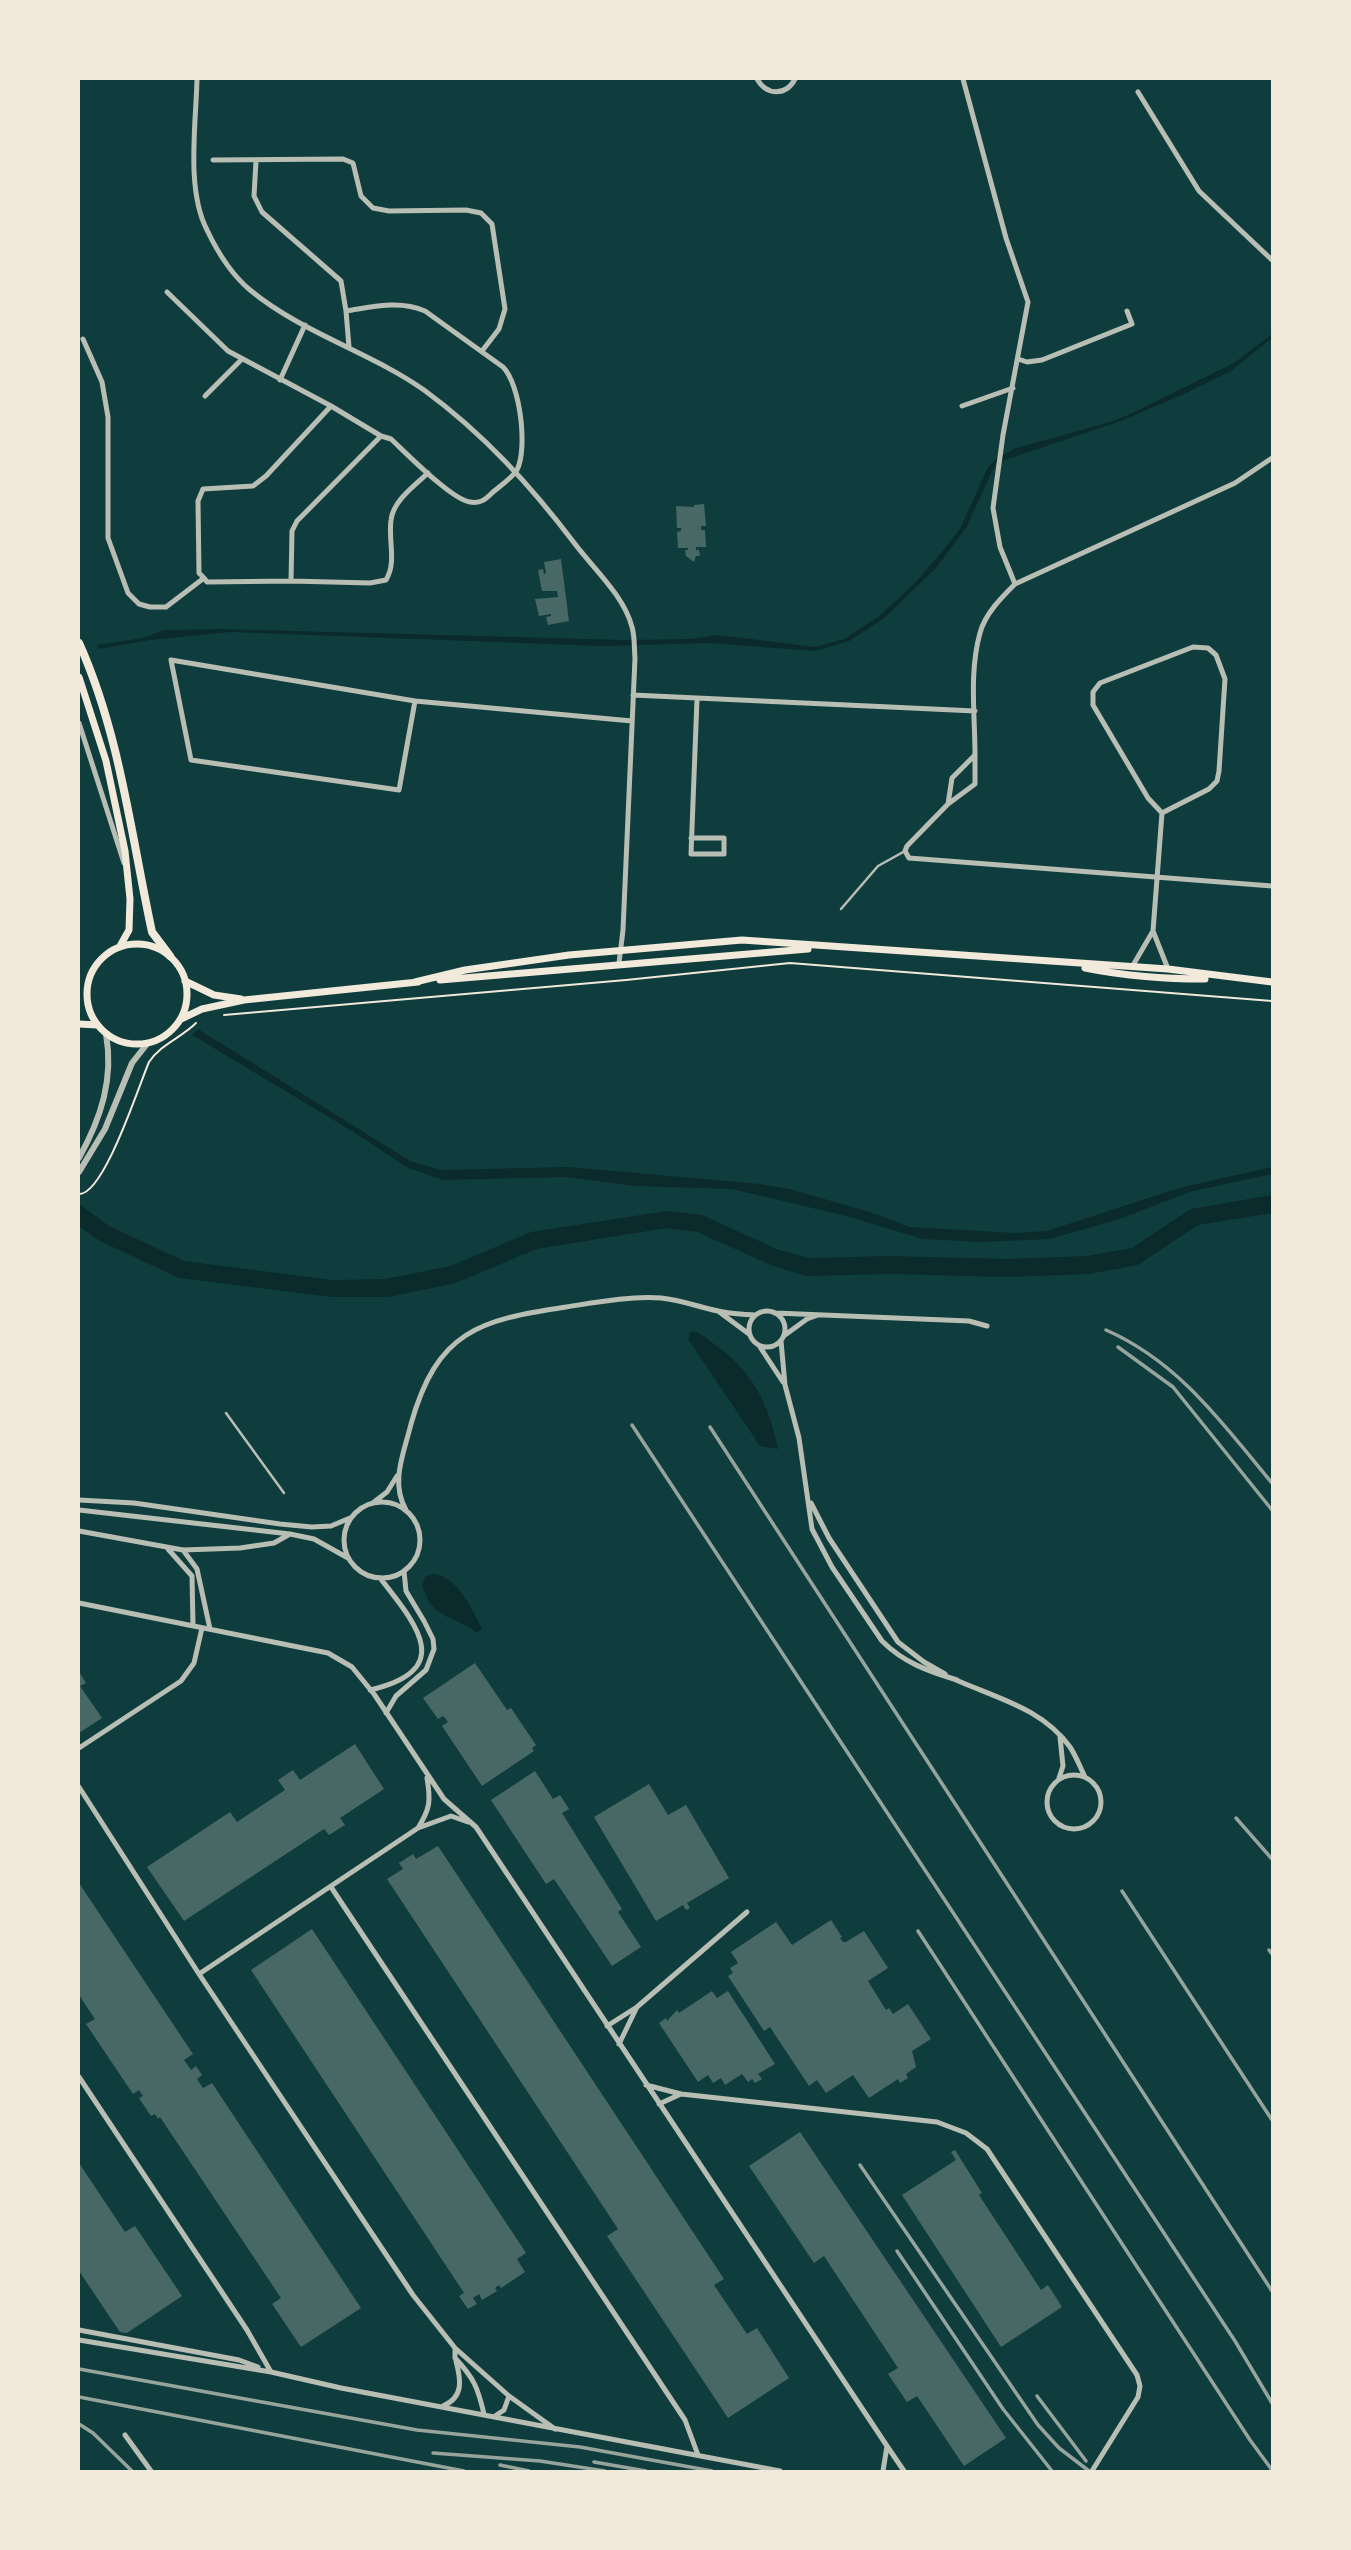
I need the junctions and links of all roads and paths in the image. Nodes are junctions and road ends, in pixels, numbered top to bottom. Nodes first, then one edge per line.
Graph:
1 (197, 79) edge
2 (757, 79) edge
3 (795, 79) edge
4 (962, 79) edge
5 (1138, 92) dead end
6 (214, 160) dead end
7 (256, 160) junction
8 (1272, 260) edge
9 (167, 292) dead end
10 (1127, 311) dead end
11 (346, 312) junction
12 (305, 325) junction
13 (83, 339) dead end
14 (349, 347) junction
15 (482, 351) junction
16 (242, 359) junction
17 (1018, 359) junction
18 (280, 380) junction
19 (1013, 388) junction
20 (205, 397) dead end
21 (331, 406) junction
22 (962, 406) dead end
23 (381, 436) junction
24 (1272, 458) edge
25 (516, 471) junction
26 (428, 473) junction
27 (204, 578) junction
28 (291, 581) junction
29 (1015, 584) junction
30 (79, 643) edge
31 (79, 677) edge
32 (633, 695) junction
33 (697, 699) junction
34 (415, 701) junction
35 (975, 711) junction
36 (632, 721) junction
37 (79, 723) edge
38 (975, 755) junction
39 (948, 804) junction
40 (1162, 813) junction
41 (691, 838) junction
42 (905, 851) junction
43 (127, 872) junction
44 (1157, 877) junction
45 (1272, 886) edge
46 (841, 909) dead end
47 (1153, 931) junction
48 (120, 946) junction
49 (830, 948) junction
50 (621, 950) junction
51 (170, 956) junction
52 (1060, 962) junction
53 (619, 963) junction
54 (1132, 967) junction
55 (1168, 969) junction
56 (1230, 978) junction
57 (186, 981) junction
58 (415, 982) junction
59 (1272, 982) edge
60 (86, 996) junction
61 (244, 1000) junction
62 (1272, 1002) edge
63 (79, 1003) edge
64 (218, 1015) dead end
65 (200, 1018) dead end
66 (181, 1019) junction
67 (79, 1024) edge
68 (97, 1025) junction
69 (106, 1034) junction
70 (147, 1044) junction
71 (79, 1158) edge
72 (79, 1172) edge
73 (79, 1194) edge
74 (718, 1311) junction
75 (775, 1313) junction
76 (821, 1314) junction
77 (755, 1315) junction
78 (987, 1326) dead end
79 (749, 1334) junction
80 (783, 1338) junction
81 (760, 1347) junction
82 (785, 1385) junction
83 (226, 1413) dead end
84 (397, 1476) junction
85 (284, 1493) dead end
86 (79, 1499) edge
87 (809, 1500) junction
88 (374, 1502) junction
89 (79, 1510) edge
90 (406, 1510) junction
91 (350, 1518) junction
92 (79, 1531) edge
93 (290, 1534) junction
94 (168, 1549) junction
95 (183, 1550) junction
96 (348, 1558) junction
97 (404, 1571) junction
98 (380, 1578) junction
99 (79, 1603) edge
100 (193, 1625) junction
101 (202, 1628) junction
102 (210, 1629) junction
103 (957, 1680) junction
104 (370, 1690) junction
105 (386, 1713) junction
106 (1059, 1734) junction
107 (79, 1748) edge
108 (427, 1775) junction
109 (1085, 1776) junction
110 (1059, 1778) junction
111 (79, 1787) edge
112 (475, 1827) junction
113 (418, 1828) junction
114 (331, 1887) junction
115 (747, 1912) dead end
116 (199, 1974) junction
117 (637, 2007) junction
118 (607, 2026) junction
119 (619, 2044) junction
120 (79, 2077) edge
121 (646, 2085) junction
122 (681, 2094) junction
123 (659, 2104) junction
124 (79, 2330) edge
125 (79, 2341) edge
126 (455, 2348) junction
127 (455, 2358) junction
128 (271, 2372) junction
129 (509, 2396) junction
130 (442, 2406) junction
131 (484, 2414) junction
132 (495, 2416) junction
133 (555, 2429) junction
134 (125, 2435) dead end
135 (887, 2446) junction
136 (698, 2455) junction
137 (150, 2471) edge
138 (780, 2471) edge
139 (883, 2471) edge
140 (904, 2471) edge
141 (1092, 2471) edge

1 - 12 street
2 - 3 street
4 - 17 street
5 - 8 street
6 - 7 street
7 - 11 street
7 - 15 street
9 - 16 street
10 - 17 street
11 - 14 street
11 - 15 street
12 - 14 street
12 - 18 street
13 - 27 street
14 - 25 street
15 - 25 street
16 - 18 street
16 - 20 street
17 - 19 street
18 - 21 street
19 - 22 street
19 - 29 street
21 - 23 street
21 - 27 street
23 - 26 street
23 - 28 street
24 - 29 street
25 - 26 street
25 - 32 street
26 - 28 street
27 - 28 street
29 - 35 street
30 - 51 main road
31 - 43 main road
32 - 33 street
32 - 36 street
33 - 35 street
33 - 41 street
34 - 34 street
34 - 36 street
35 - 38 street
36 - 50 street
37 - 43 street
38 - 39 street
38 - 39 street
39 - 42 street
40 - 40 street
40 - 44 street
41 - 41 street
42 - 44 street
42 - 46 lane
43 - 48 main road
44 - 45 street
44 - 47 street
47 - 54 street
47 - 55 street
48 - 51 main road
48 - 60 main road
49 - 50 main road
49 - 52 main road
49 - 53 main road
50 - 53 street
50 - 58 main road
51 - 57 main road
52 - 54 main road
52 - 56 main road
53 - 58 main road
54 - 55 main road
55 - 56 main road
56 - 59 main road
57 - 61 main road
57 - 66 main road
58 - 61 main road
60 - 63 main road
60 - 68 main road
61 - 66 main road
62 - 64 path
65 - 73 path
66 - 70 main road
67 - 68 main road
68 - 69 main road
69 - 70 main road
69 - 71 street
70 - 72 street
74 - 77 street
74 - 79 street
74 - 84 street
75 - 76 street
75 - 77 street
75 - 80 street
76 - 78 street
76 - 80 street
77 - 79 street
79 - 81 street
80 - 81 street
80 - 82 street
81 - 82 street
82 - 87 street
83 - 85 lane
84 - 88 street
84 - 90 street
86 - 91 street
87 - 103 street
87 - 103 street
88 - 90 street
88 - 91 street
89 - 93 street
90 - 97 street
91 - 96 street
92 - 94 street
93 - 95 street
93 - 96 street
94 - 95 street
94 - 100 street
95 - 102 street
96 - 98 street
97 - 98 street
97 - 105 street
98 - 104 street
99 - 100 street
100 - 101 street
101 - 102 street
101 - 107 street
102 - 104 street
103 - 106 street
104 - 105 street
105 - 108 street
106 - 109 street
106 - 110 street
108 - 112 street
108 - 113 street
109 - 110 street
109 - 110 street
111 - 116 street
112 - 113 street
112 - 118 street
113 - 114 street
114 - 116 street
114 - 136 street
115 - 117 street
116 - 126 street
117 - 118 street
117 - 119 street
118 - 119 street
119 - 121 street
120 - 128 street
121 - 122 street
121 - 123 street
122 - 123 street
122 - 141 street
123 - 135 street
124 - 128 street
125 - 128 street
126 - 127 street
126 - 129 street
127 - 130 street
127 - 131 street
128 - 130 street
129 - 132 street
129 - 133 street
130 - 131 street
131 - 132 street
132 - 133 street
133 - 136 street
134 - 137 street
135 - 139 street
135 - 140 street
136 - 138 street

